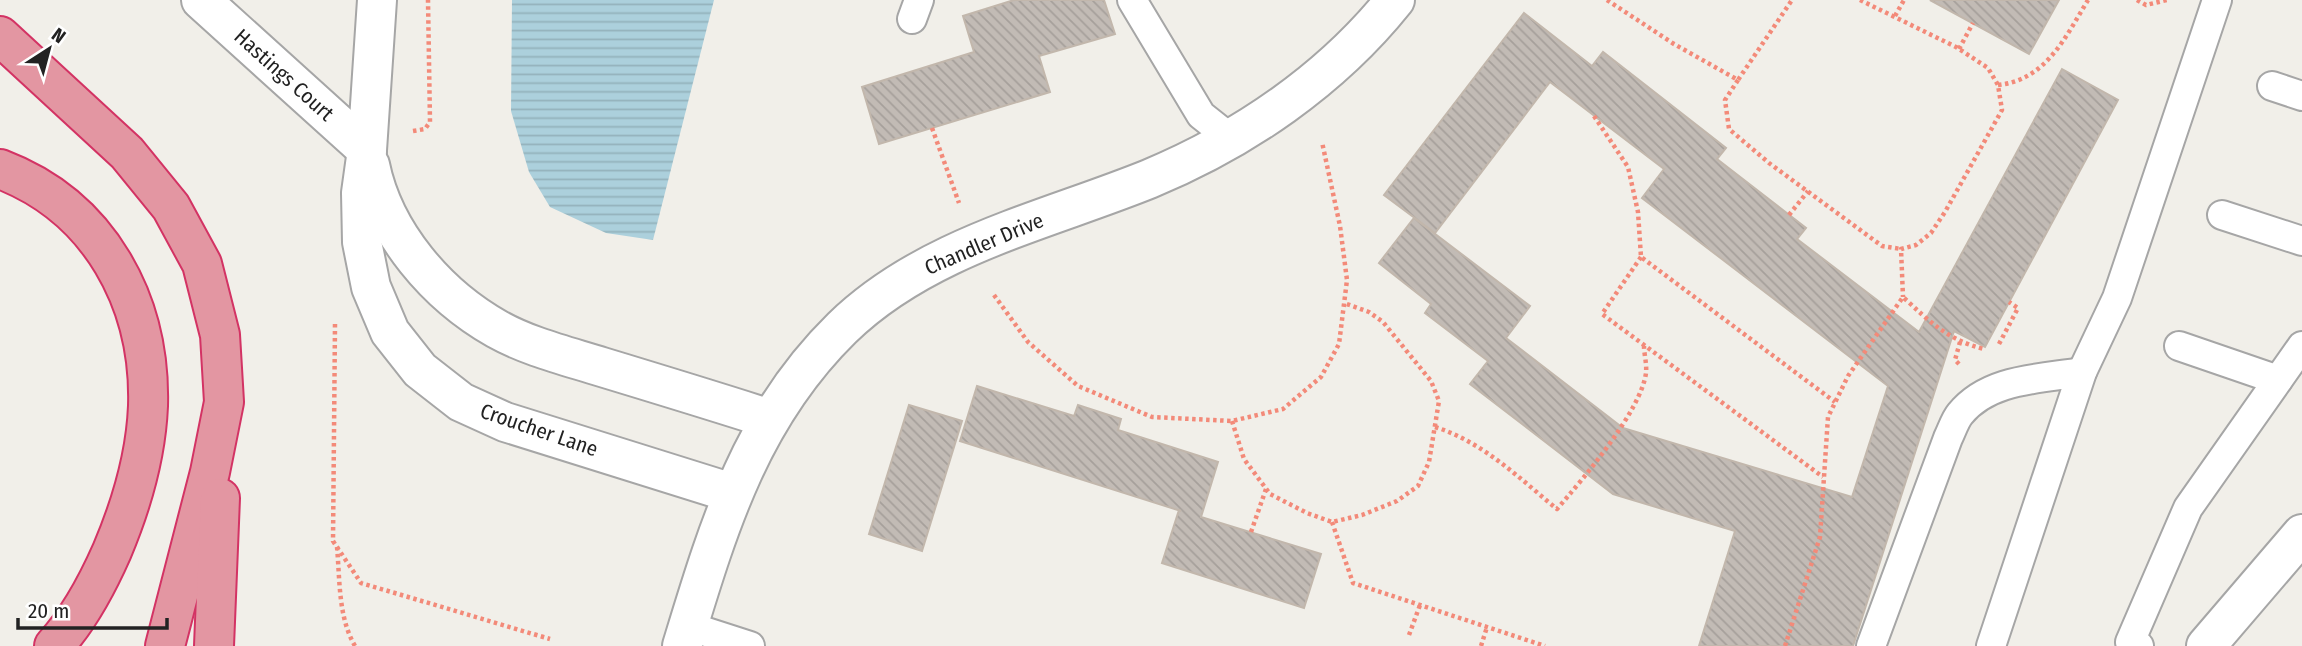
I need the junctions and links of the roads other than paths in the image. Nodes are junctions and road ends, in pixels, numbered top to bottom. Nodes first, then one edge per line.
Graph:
1 (201, 0) edge
2 (377, 0) edge
3 (1132, 0) edge
4 (1395, 0) edge
5 (2217, 0) edge
6 (0, 36) edge
7 (2273, 86) dead end
8 (2302, 96) edge
9 (1230, 138) junction
10 (367, 150) junction
11 (0, 169) edge
12 (2222, 215) dead end
13 (2302, 241) edge
14 (2302, 345) edge
15 (2179, 346) dead end
16 (2082, 372) junction
17 (2277, 380) junction
18 (224, 402) junction
19 (770, 419) junction
20 (732, 493) junction
21 (2302, 534) edge
22 (685, 636) edge
23 (54, 646) edge
24 (164, 646) edge
25 (214, 646) edge
26 (750, 646) edge
27 (1871, 646) edge
28 (1991, 646) edge
29 (2138, 646) edge
30 (2206, 646) edge

1 - 10 street, Hastings Court
2 - 10 street, Croucher Lane
3 - 9 lane
4 - 9 street, Chandler Drive
5 - 16 lane
6 - 18 highway
7 - 8 lane
9 - 19 street, Chandler Drive
10 - 19 street, Croucher Lane
10 - 20 street, Croucher Lane
11 - 23 highway
12 - 13 lane
14 - 17 lane
15 - 17 lane
16 - 27 lane
16 - 28 lane
17 - 29 lane
18 - 24 highway
18 - 25 highway
19 - 20 street, Chandler Drive
20 - 22 street, Chandler Drive
21 - 30 street
22 - 26 lane

